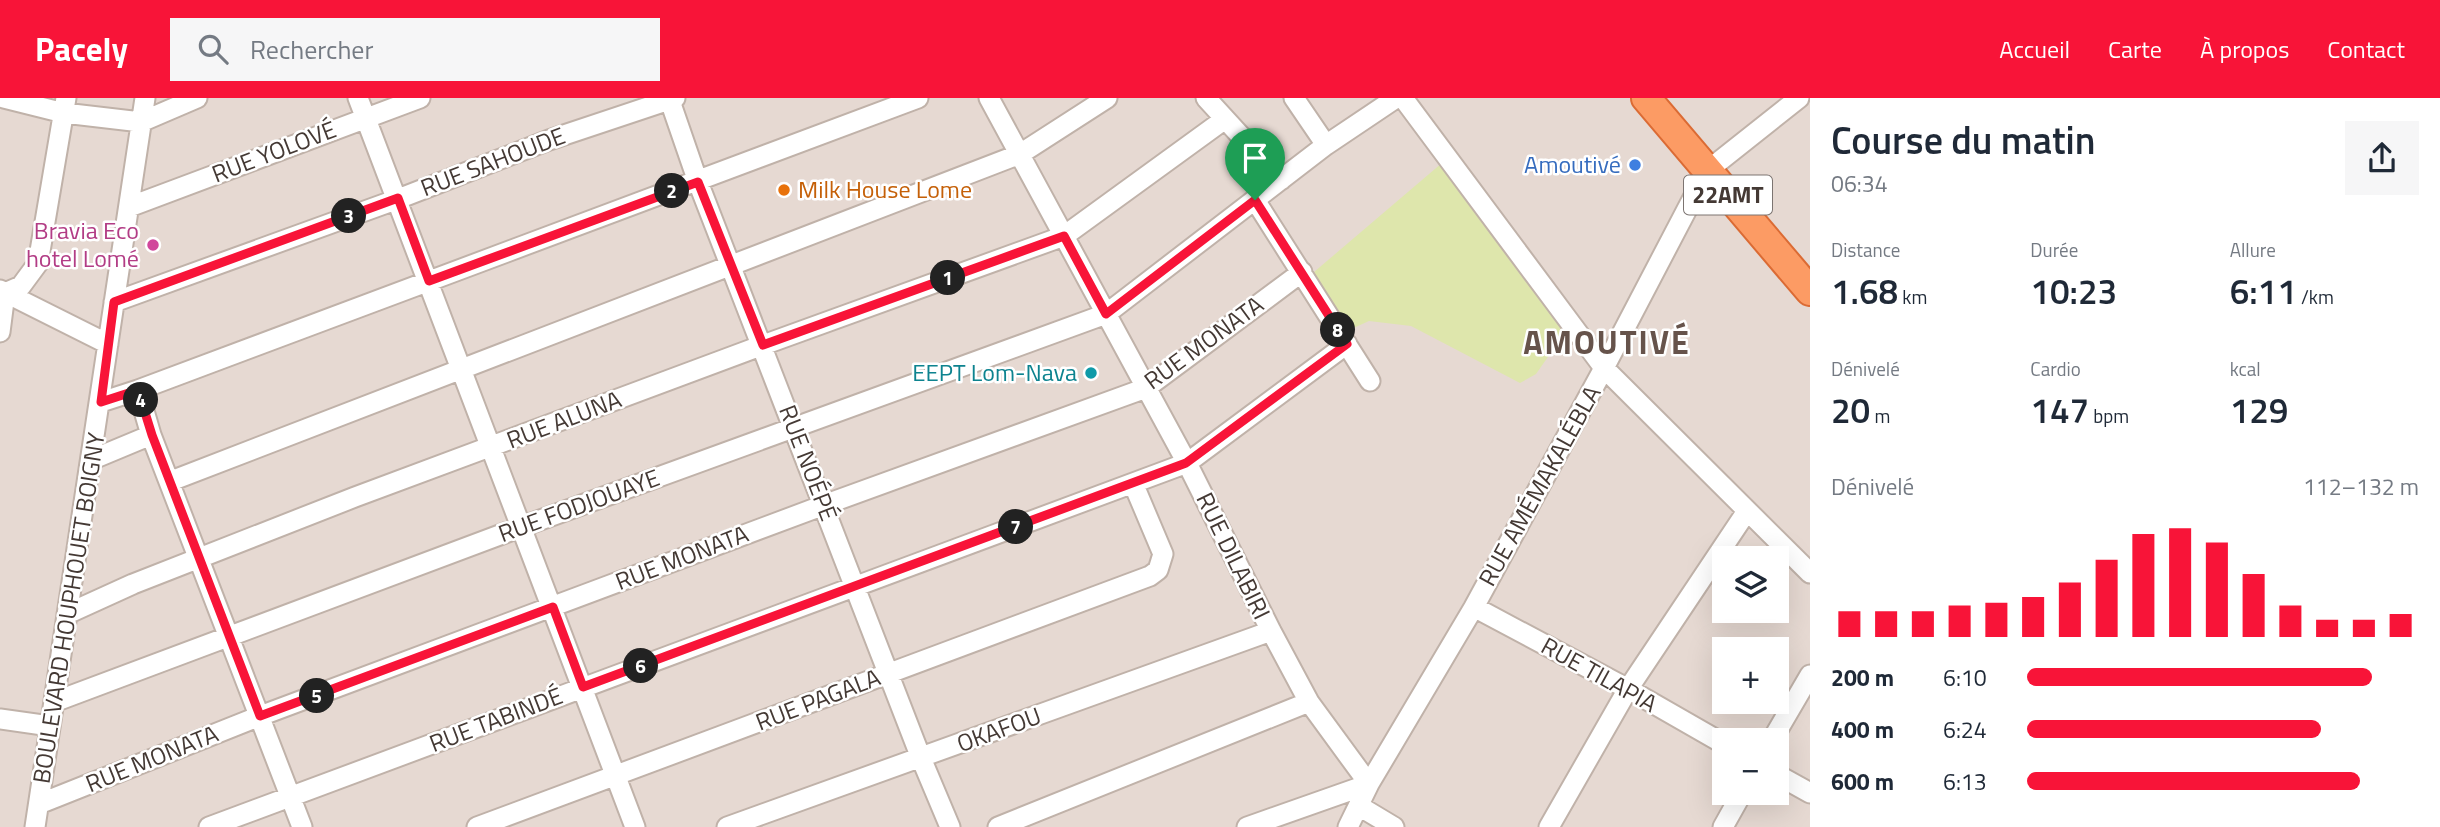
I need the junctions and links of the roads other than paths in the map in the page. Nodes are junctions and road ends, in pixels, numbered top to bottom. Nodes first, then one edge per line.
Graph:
1 (4, 98) edge
2 (145, 98) edge
3 (197, 98) edge
4 (358, 98) edge
5 (419, 98) edge
6 (918, 98) edge
7 (989, 98) edge
8 (1107, 98) edge
9 (1206, 98) edge
10 (1294, 98) edge
11 (1396, 98) edge
12 (1403, 98) edge
13 (1646, 98) edge
14 (1800, 98) edge
15 (671, 99) edge
16 (65, 105) edge
17 (366, 118) junction
18 (1225, 119) junction
19 (141, 122) junction
20 (1326, 145) junction
21 (1020, 154) junction
22 (1707, 171) junction
23 (1281, 180) junction
24 (698, 182) junction
25 (398, 198) junction
26 (1255, 200) junction
27 (129, 207) junction
28 (1064, 236) junction
29 (730, 264) junction
30 (1302, 272) junction
31 (429, 281) junction
32 (3, 291) edge
33 (1810, 291) edge
34 (114, 302) junction
35 (1106, 314) junction
36 (0, 332) edge
37 (108, 344) junction
38 (1347, 344) junction
39 (763, 345) junction
40 (462, 368) junction
41 (1605, 368) junction
42 (1370, 381) dead end
43 (1146, 388) junction
44 (138, 390) junction
45 (101, 402) junction
46 (794, 427) junction
47 (152, 435) junction
48 (491, 448) junction
49 (91, 460) junction
50 (1186, 463) junction
51 (171, 481) junction
52 (1133, 483) junction
53 (824, 505) junction
54 (1747, 512) junction
55 (521, 527) junction
56 (198, 559) junction
57 (1810, 573) edge
58 (855, 586) junction
59 (553, 607) junction
60 (1474, 607) junction
61 (68, 614) junction
62 (1271, 631) junction
63 (229, 638) junction
64 (888, 673) junction
65 (1810, 675) edge
66 (583, 687) junction
67 (1628, 690) junction
68 (54, 702) junction
69 (1309, 702) junction
70 (260, 716) junction
71 (0, 719) edge
72 (50, 726) junction
73 (1779, 728) edge
74 (1712, 737) edge
75 (921, 758) junction
76 (615, 776) junction
77 (1789, 781) edge
78 (1369, 784) junction
79 (1810, 793) edge
80 (290, 797) junction
81 (39, 804) junction
82 (1735, 805) edge
83 (1359, 806) junction
84 (35, 827) edge
85 (209, 827) edge
86 (302, 827) edge
87 (477, 827) edge
88 (635, 827) edge
89 (727, 827) edge
90 (950, 827) edge
91 (998, 827) edge
92 (1247, 827) edge
93 (1348, 827) edge
94 (1394, 827) edge
95 (1549, 827) edge
96 (1723, 827) edge

1 - 16 street
2 - 19 street, BOULEVARD HOUPHOUET BOIGNY
3 - 19 street
4 - 17 street
5 - 17 street, RUE YOLOVÉ
6 - 24 street
7 - 21 street, RUE DILABIRI
8 - 21 street
9 - 18 street
10 - 20 street
11 - 20 street, RUE FODJOUAYE
12 - 41 street
13 - 22 highway, 22AMT
14 - 22 street, RUE AMÉMAKALÉBLA
15 - 24 street, RUE NOÉPÉ
15 - 25 street, RUE SAHOUDE
16 - 19 street
16 - 32 street
17 - 25 street
17 - 27 street, RUE YOLOVÉ
18 - 23 street
18 - 28 street, RUE ALUNA
19 - 27 street, BOULEVARD HOUPHOUET BOIGNY
20 - 23 street, RUE FODJOUAYE
21 - 28 street, RUE DILABIRI
21 - 29 street
22 - 33 highway, 22AMT
22 - 41 street, RUE AMÉMAKALÉBLA
23 - 26 street, RUE FODJOUAYE
24 - 29 street, RUE NOÉPÉ
24 - 31 street
25 - 31 street
25 - 34 street, RUE SAHOUDE
26 - 30 street
26 - 35 street, RUE FODJOUAYE
27 - 34 street, BOULEVARD HOUPHOUET BOIGNY
28 - 35 street, RUE DILABIRI
28 - 39 street, RUE ALUNA
29 - 39 street, RUE NOÉPÉ
29 - 40 street
30 - 38 street
30 - 43 street, RUE MONATA
31 - 40 street
31 - 44 street
32 - 36 street
32 - 37 street
34 - 37 street, BOULEVARD HOUPHOUET BOIGNY
35 - 43 street, RUE DILABIRI
35 - 46 street, RUE FODJOUAYE
37 - 45 street, BOULEVARD HOUPHOUET BOIGNY
38 - 42 street
38 - 50 street, RUE TABINDÉ
39 - 46 street, RUE NOÉPÉ
39 - 48 street, RUE ALUNA
40 - 48 street
40 - 51 street
41 - 54 street
41 - 60 street, RUE AMÉMAKALÉBLA
43 - 50 street, RUE DILABIRI
43 - 53 street, RUE MONATA
44 - 45 street
44 - 47 street
45 - 49 street, BOULEVARD HOUPHOUET BOIGNY
46 - 53 street, RUE NOÉPÉ
46 - 55 street, RUE FODJOUAYE
47 - 49 street
47 - 51 street
48 - 55 street
48 - 56 street, RUE ALUNA
49 - 61 street, BOULEVARD HOUPHOUET BOIGNY
50 - 52 street, RUE TABINDÉ
50 - 62 street, RUE DILABIRI
51 - 56 street
52 - 58 street, RUE TABINDÉ
52 - 64 street, RUE PAGALA
53 - 58 street, RUE NOÉPÉ
53 - 59 street, RUE MONATA
54 - 57 street
54 - 67 street
55 - 59 street
55 - 63 street, RUE FODJOUAYE
56 - 61 street, RUE ALUNA
56 - 63 street
58 - 64 street, RUE NOÉPÉ
58 - 66 street, RUE TABINDÉ
59 - 66 street
59 - 70 street, RUE MONATA
60 - 67 street, RUE TILAPIA
60 - 78 street, RUE AMÉMAKALÉBLA
61 - 68 street, BOULEVARD HOUPHOUET BOIGNY
62 - 69 street, RUE DILABIRI
62 - 75 street, OKAFOU
63 - 68 street, RUE FODJOUAYE
63 - 70 street
64 - 75 street, RUE NOÉPÉ
64 - 76 street, RUE PAGALA
65 - 73 street
66 - 76 street
66 - 80 street, RUE TABINDÉ
67 - 74 street, RUE TILAPIA
67 - 95 street
68 - 72 street, BOULEVARD HOUPHOUET BOIGNY
69 - 78 street, RUE DILABIRI
69 - 91 street
70 - 80 street
70 - 81 street, RUE MONATA
71 - 72 street
72 - 81 street, BOULEVARD HOUPHOUET BOIGNY
75 - 89 street, OKAFOU
75 - 90 street, RUE NOÉPÉ
76 - 87 street, RUE PAGALA
76 - 88 street
77 - 79 street
78 - 83 street, RUE AMÉMAKALÉBLA
78 - 92 street
80 - 85 street, RUE TABINDÉ
80 - 86 street
81 - 84 street, BOULEVARD HOUPHOUET BOIGNY
82 - 96 street
83 - 93 street, RUE AMÉMAKALÉBLA
83 - 94 street

